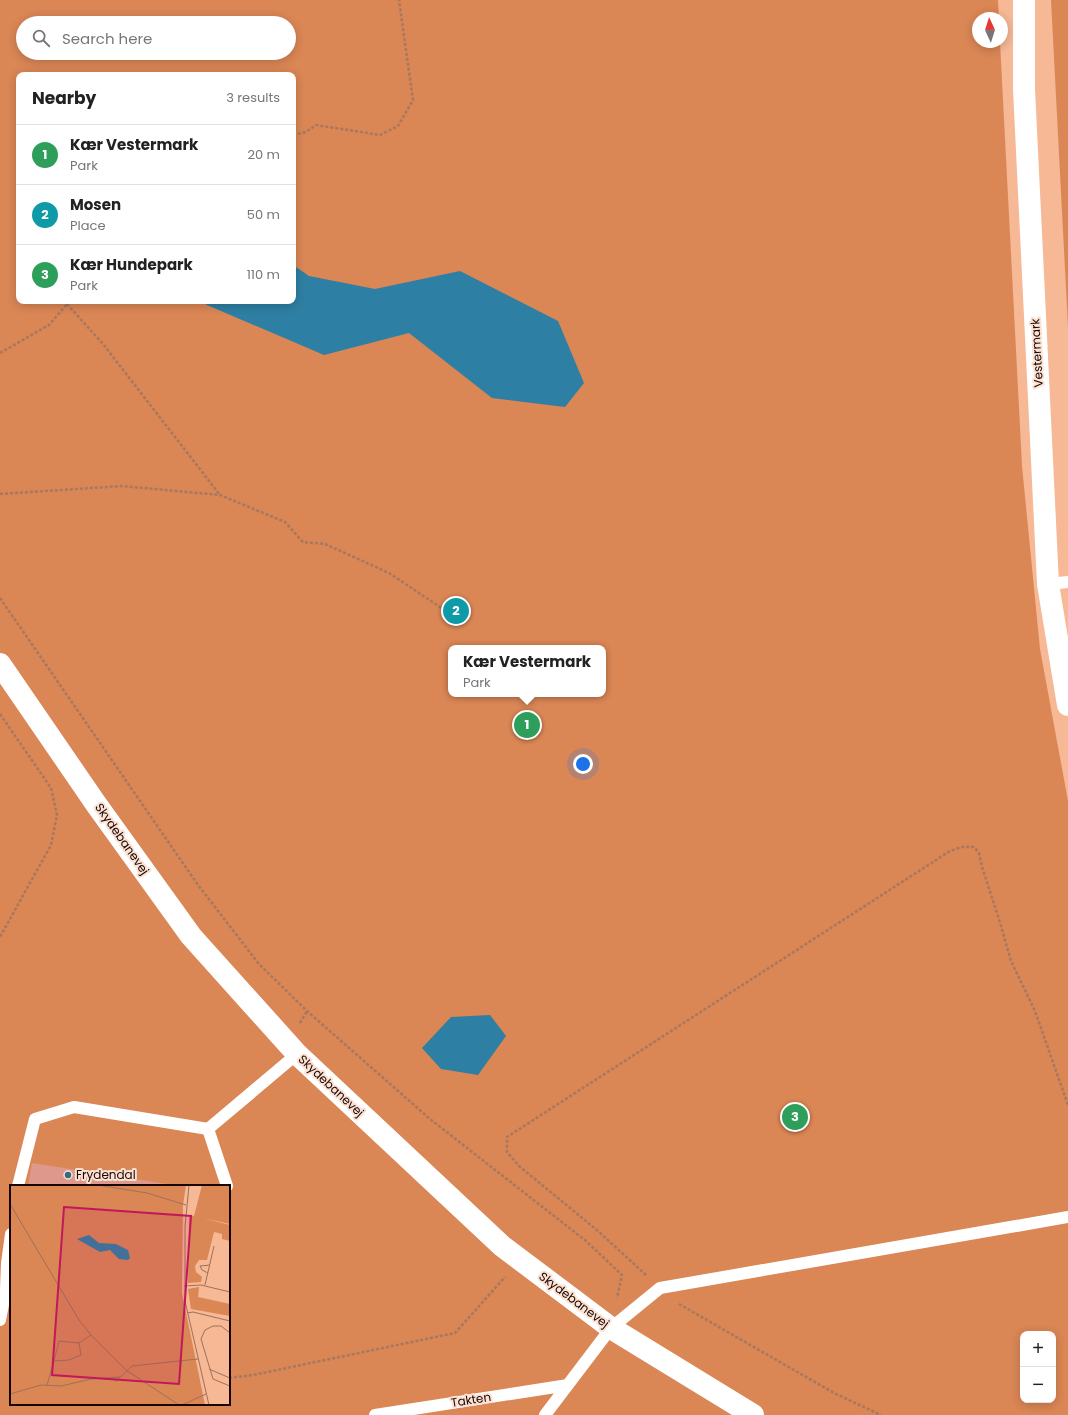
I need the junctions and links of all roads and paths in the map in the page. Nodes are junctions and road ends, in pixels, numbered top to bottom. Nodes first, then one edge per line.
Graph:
1 (399, 0) edge
2 (1024, 0) edge
3 (296, 134) edge
4 (66, 304) edge
5 (68, 304) edge
6 (0, 353) edge
7 (0, 494) edge
8 (220, 495) junction
9 (1058, 583) edge
10 (0, 598) edge
11 (446, 611) dead end
12 (0, 664) edge
13 (1068, 705) edge
14 (0, 714) edge
15 (0, 937) edge
16 (297, 1054) junction
17 (1068, 1105) edge
18 (208, 1129) junction
19 (519, 1166) dead end
20 (18, 1185) edge
21 (227, 1185) edge
22 (1068, 1217) edge
23 (10, 1241) edge
24 (520, 1260) junction
25 (9, 1289) edge
26 (0, 1320) edge
27 (611, 1328) junction
28 (230, 1378) edge
29 (568, 1385) junction
30 (374, 1415) edge
31 (546, 1415) edge
32 (754, 1415) edge

1 - 3 path
2 - 9 street, Vestermark
4 - 6 path
5 - 8 path
7 - 8 path
8 - 11 path
9 - 13 street, Vestermark
10 - 27 path
12 - 16 street, Skydebanevej
14 - 15 path
16 - 18 lane
16 - 24 street, Skydebanevej
17 - 19 path
18 - 20 lane
18 - 21 lane
22 - 27 lane
23 - 25 lane
24 - 27 street, Skydebanevej
24 - 28 path
25 - 26 lane
27 - 29 lane
27 - 32 street, Skydebanevej
29 - 30 lane, Takten
29 - 31 lane

